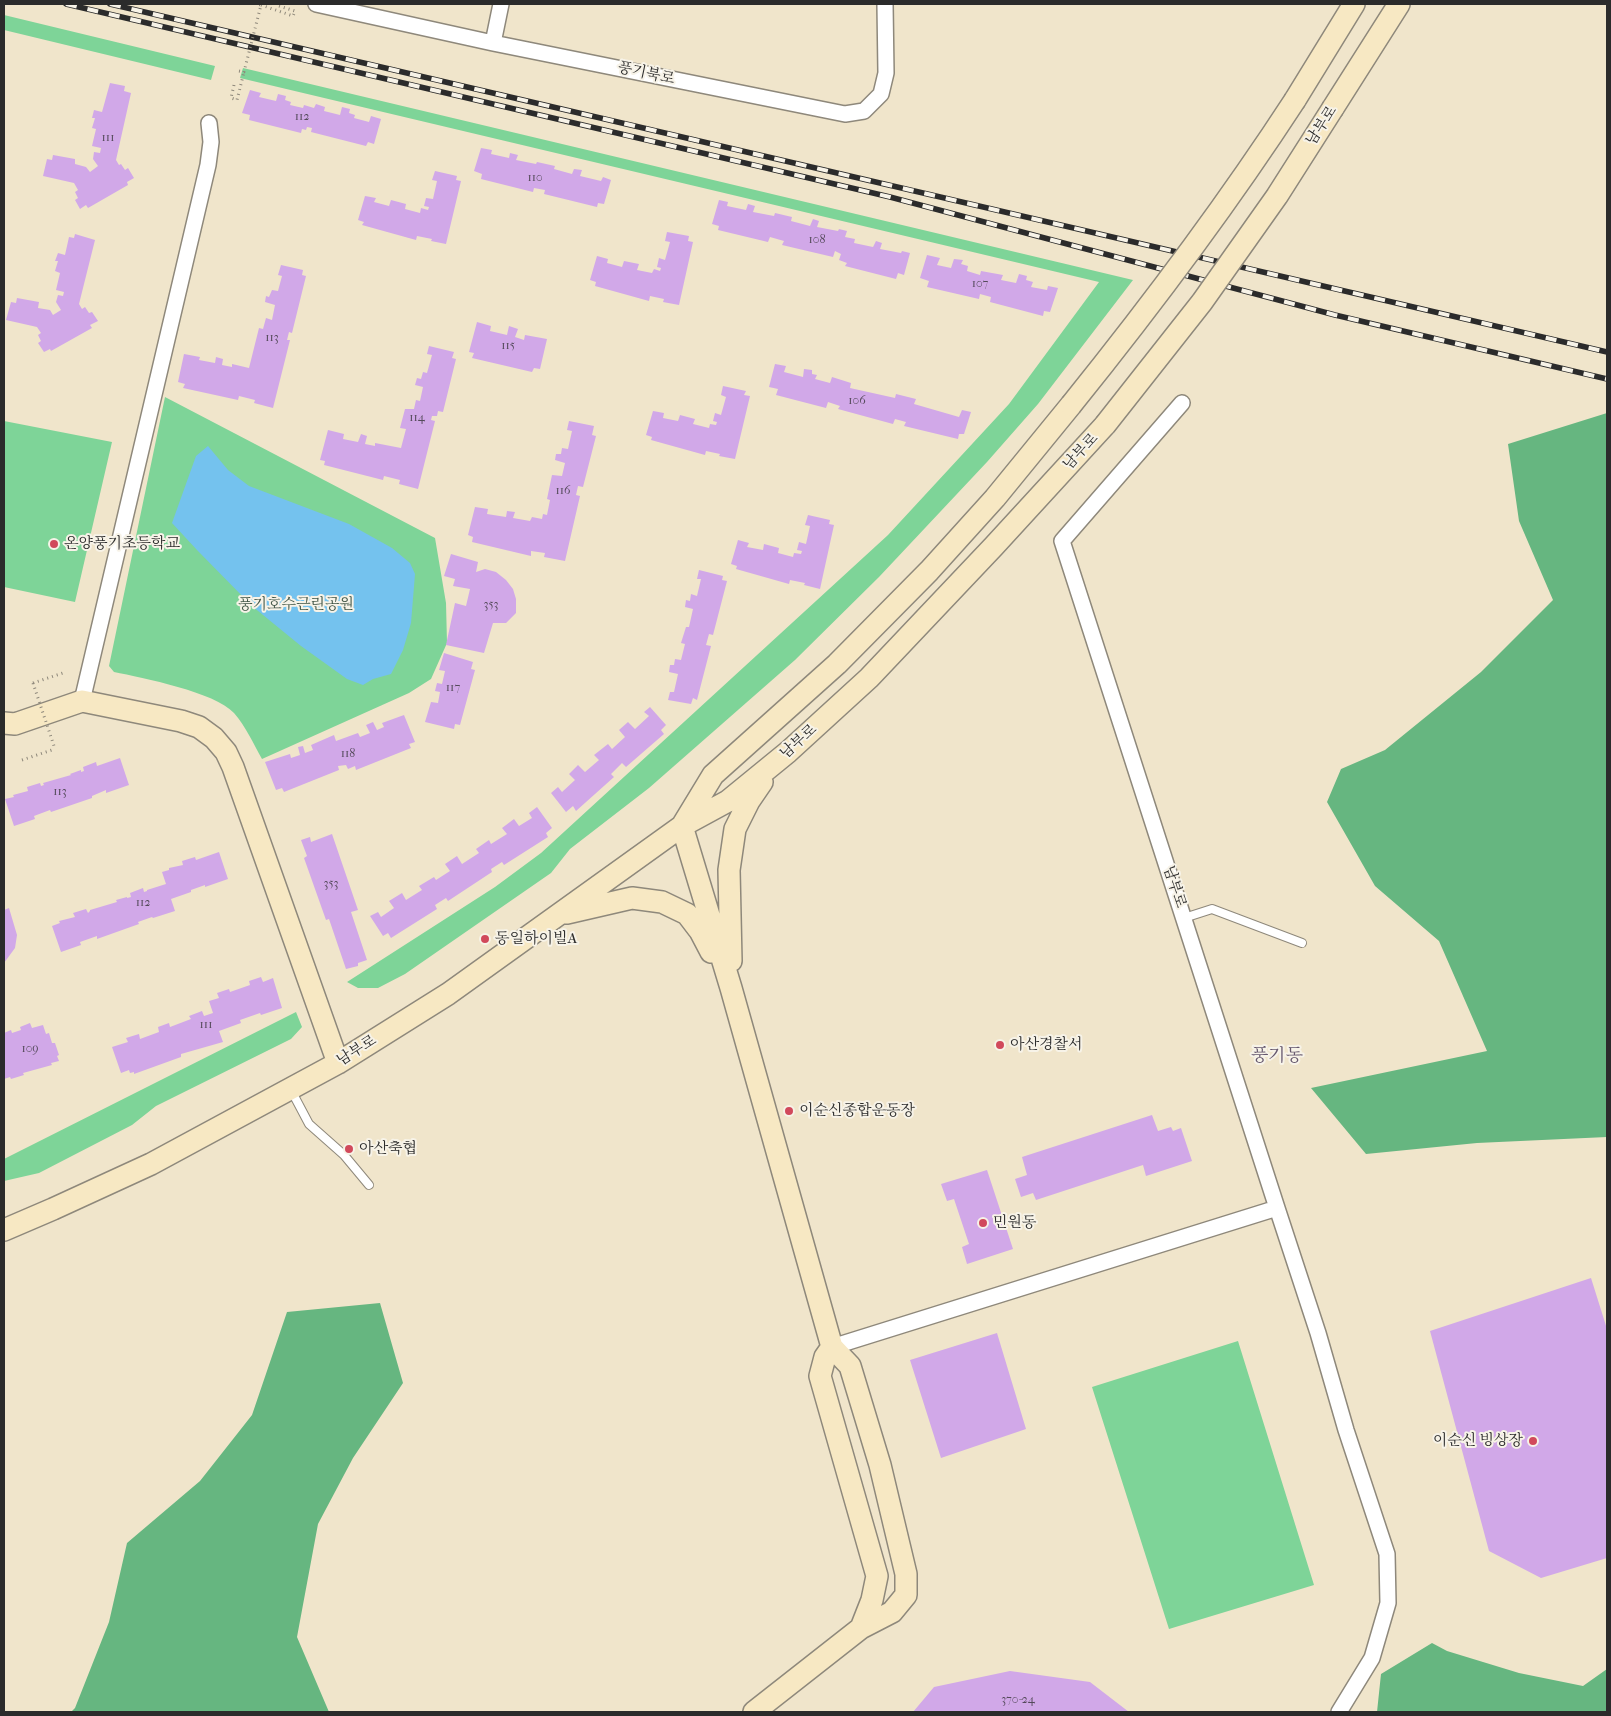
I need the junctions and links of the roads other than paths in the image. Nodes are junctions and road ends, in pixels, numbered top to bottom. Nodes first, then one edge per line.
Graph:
1 (316, 4) edge
2 (501, 4) edge
3 (885, 4) edge
4 (1354, 4) edge
5 (1399, 4) edge
6 (493, 42) junction
7 (209, 123) dead end
8 (1182, 403) dead end
9 (82, 701) junction
10 (7, 727) edge
11 (775, 763) junction
12 (682, 826) junction
13 (559, 915) junction
14 (1184, 918) junction
15 (1302, 943) dead end
16 (731, 988) junction
17 (338, 1063) junction
18 (291, 1088) junction
19 (369, 1185) dead end
20 (1276, 1208) junction
21 (4, 1230) edge
22 (832, 1347) junction
23 (861, 1628) junction
24 (754, 1712) edge
25 (1339, 1712) edge

1 - 6 street, 풍기북로
2 - 6 street
3 - 6 street, 풍기북로
4 - 12 main road, 남부로, bridge
5 - 11 main road, 남부로, bridge
7 - 9 street
8 - 14 street, 남부로
9 - 10 main road
9 - 17 main road
11 - 12 main road, 남부로
11 - 16 main road
12 - 13 main road, 남부로
12 - 16 main road
13 - 16 main road
13 - 17 main road, 남부로
14 - 15 lane
14 - 20 street, 남부로
16 - 22 main road
17 - 18 main road, 남부로
18 - 19 lane
18 - 21 main road, 남부로
20 - 22 street
20 - 25 street, 남부로
22 - 23 main road
22 - 23 main road
23 - 24 main road

